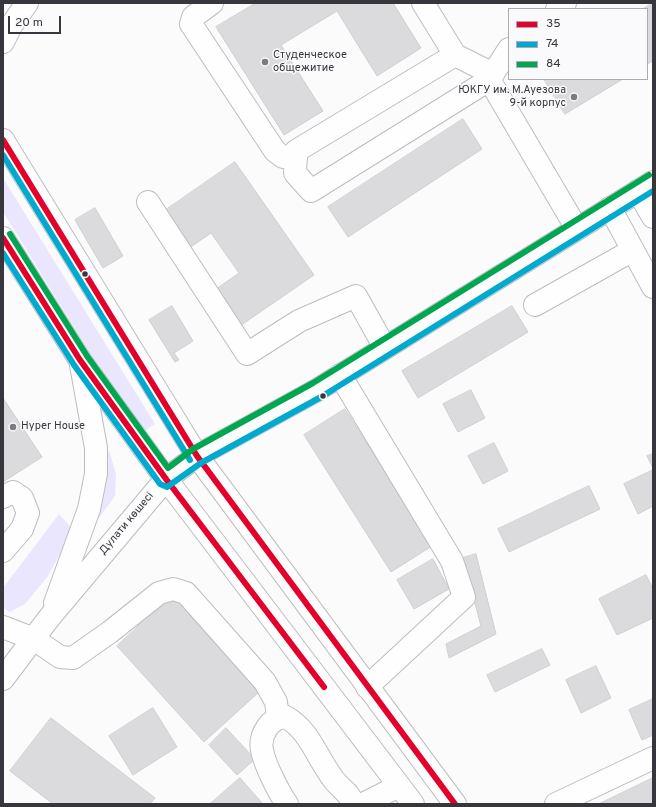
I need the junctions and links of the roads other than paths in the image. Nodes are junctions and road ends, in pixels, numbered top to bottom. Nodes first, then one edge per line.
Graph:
1 (28, 3) edge
2 (212, 3) edge
3 (423, 3) edge
4 (3, 42) edge
5 (508, 51) edge
6 (455, 55) junction
7 (489, 80) junction
8 (3, 128) edge
9 (3, 140) edge
10 (296, 159) junction
11 (16, 163) junction
12 (646, 186) edge
13 (148, 202) dead end
14 (610, 208) junction
15 (653, 217) edge
16 (576, 229) junction
17 (3, 238) edge
18 (633, 250) junction
19 (653, 287) edge
20 (535, 305) dead end
21 (385, 348) junction
22 (80, 360) junction
23 (340, 375) junction
24 (197, 456) junction
25 (166, 479) junction
26 (3, 497) edge
27 (3, 551) edge
28 (49, 618) junction
29 (3, 627) edge
30 (34, 639) junction
31 (3, 679) edge
32 (367, 687) junction
33 (278, 717) junction
34 (653, 758) edge
35 (399, 786) junction
36 (287, 804) edge
37 (353, 804) edge
38 (363, 804) edge
39 (413, 804) edge
40 (455, 804) edge
41 (556, 804) edge

1 - 4 main road
2 - 10 main road
3 - 6 main road
5 - 7 main road
6 - 7 main road
6 - 10 main road
7 - 10 main road
7 - 16 main road
8 - 11 main road
9 - 11 main road
11 - 24 main road
12 - 14 main road, Дулати көшесі
12 - 15 main road
13 - 21 main road
14 - 16 main road, Дулати көшесі
14 - 18 main road
16 - 21 main road, Дулати көшесі
17 - 22 main road
18 - 19 main road
18 - 20 main road
21 - 23 main road, Дулати көшесі
22 - 25 main road
22 - 28 main road
23 - 24 main road, Дулати көшесі
23 - 32 main road
24 - 25 main road, Дулати көшесі
24 - 32 main road
25 - 28 main road, Дулати көшесі
25 - 35 main road
26 - 27 main road
28 - 30 main road, Дулати көшесі
29 - 30 main road
30 - 31 main road, Дулати көшесі
30 - 33 main road
32 - 40 main road
33 - 36 main road
33 - 37 main road
34 - 41 main road
35 - 38 main road
35 - 39 main road

